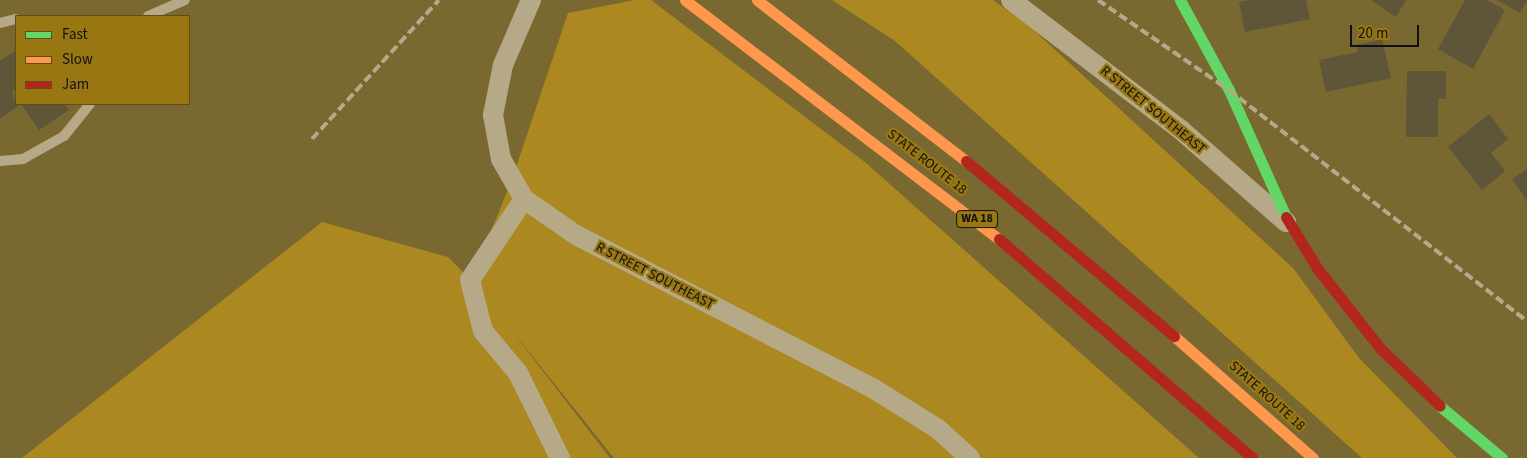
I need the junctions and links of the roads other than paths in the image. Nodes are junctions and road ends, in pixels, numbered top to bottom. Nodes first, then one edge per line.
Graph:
1 (185, 0) edge
2 (531, 0) edge
3 (685, 0) edge
4 (757, 0) edge
5 (1011, 0) edge
6 (1180, 0) edge
7 (150, 15) edge
8 (15, 19) edge
9 (0, 23) edge
10 (89, 105) edge
11 (0, 161) edge
12 (524, 199) junction
13 (1290, 225) junction
14 (560, 458) edge
15 (970, 458) edge
16 (1253, 458) edge
17 (1313, 458) edge
18 (1502, 458) edge

1 - 7 lane
2 - 12 street, R STREET SOUTHEAST
3 - 16 main road, STATE ROUTE 18 / WA 18
4 - 17 main road, STATE ROUTE 18 / WA 18
5 - 13 street, R STREET SOUTHEAST
6 - 13 main road
8 - 9 lane
10 - 11 lane
12 - 14 street
12 - 15 street, R STREET SOUTHEAST
13 - 18 main road

